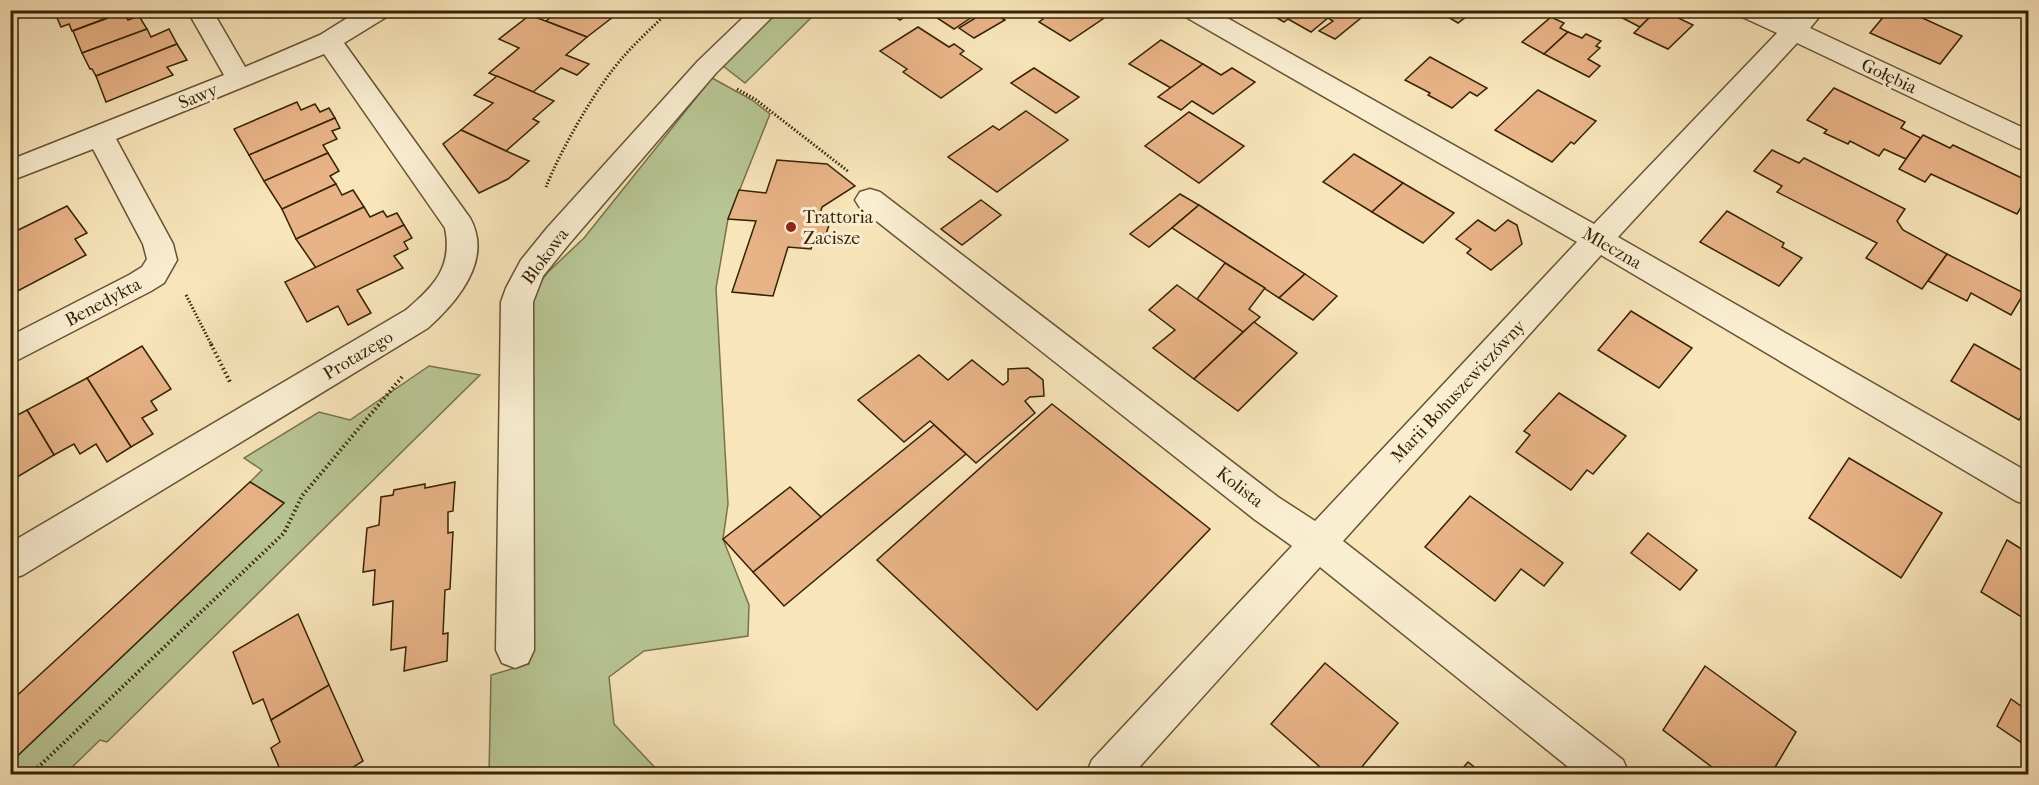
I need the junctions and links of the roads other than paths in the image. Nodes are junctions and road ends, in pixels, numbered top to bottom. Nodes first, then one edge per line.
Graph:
1 (199, 10) edge
2 (380, 10) edge
3 (767, 10) edge
4 (1193, 10) edge
5 (1749, 10) edge
6 (1803, 21) edge
7 (328, 41) junction
8 (239, 79) junction
9 (100, 136) junction
10 (2028, 141) edge
11 (10, 171) edge
12 (870, 200) road end
13 (1598, 240) junction
14 (10, 351) edge
15 (2028, 490) edge
16 (1318, 543) junction
17 (10, 563) edge
18 (515, 650) dead end
19 (1106, 774) edge
20 (1609, 774) edge

1 - 8 street
2 - 7 street, Sawy
3 - 18 street, Blokowa
4 - 13 street, Mleczna
5 - 6 street, Gołębia
6 - 10 street, Gołębia
6 - 13 street, Marii Bohuszewiczówny
7 - 8 street, Sawy
7 - 17 street, Protazego
8 - 9 street, Sawy
9 - 11 street, Sawy
9 - 14 street, Benedykta
12 - 16 street, Kolista
13 - 15 street, Mleczna
13 - 16 street, Marii Bohuszewiczówny
16 - 19 street, Marii Bohuszewiczówny
16 - 20 street, Kolista

